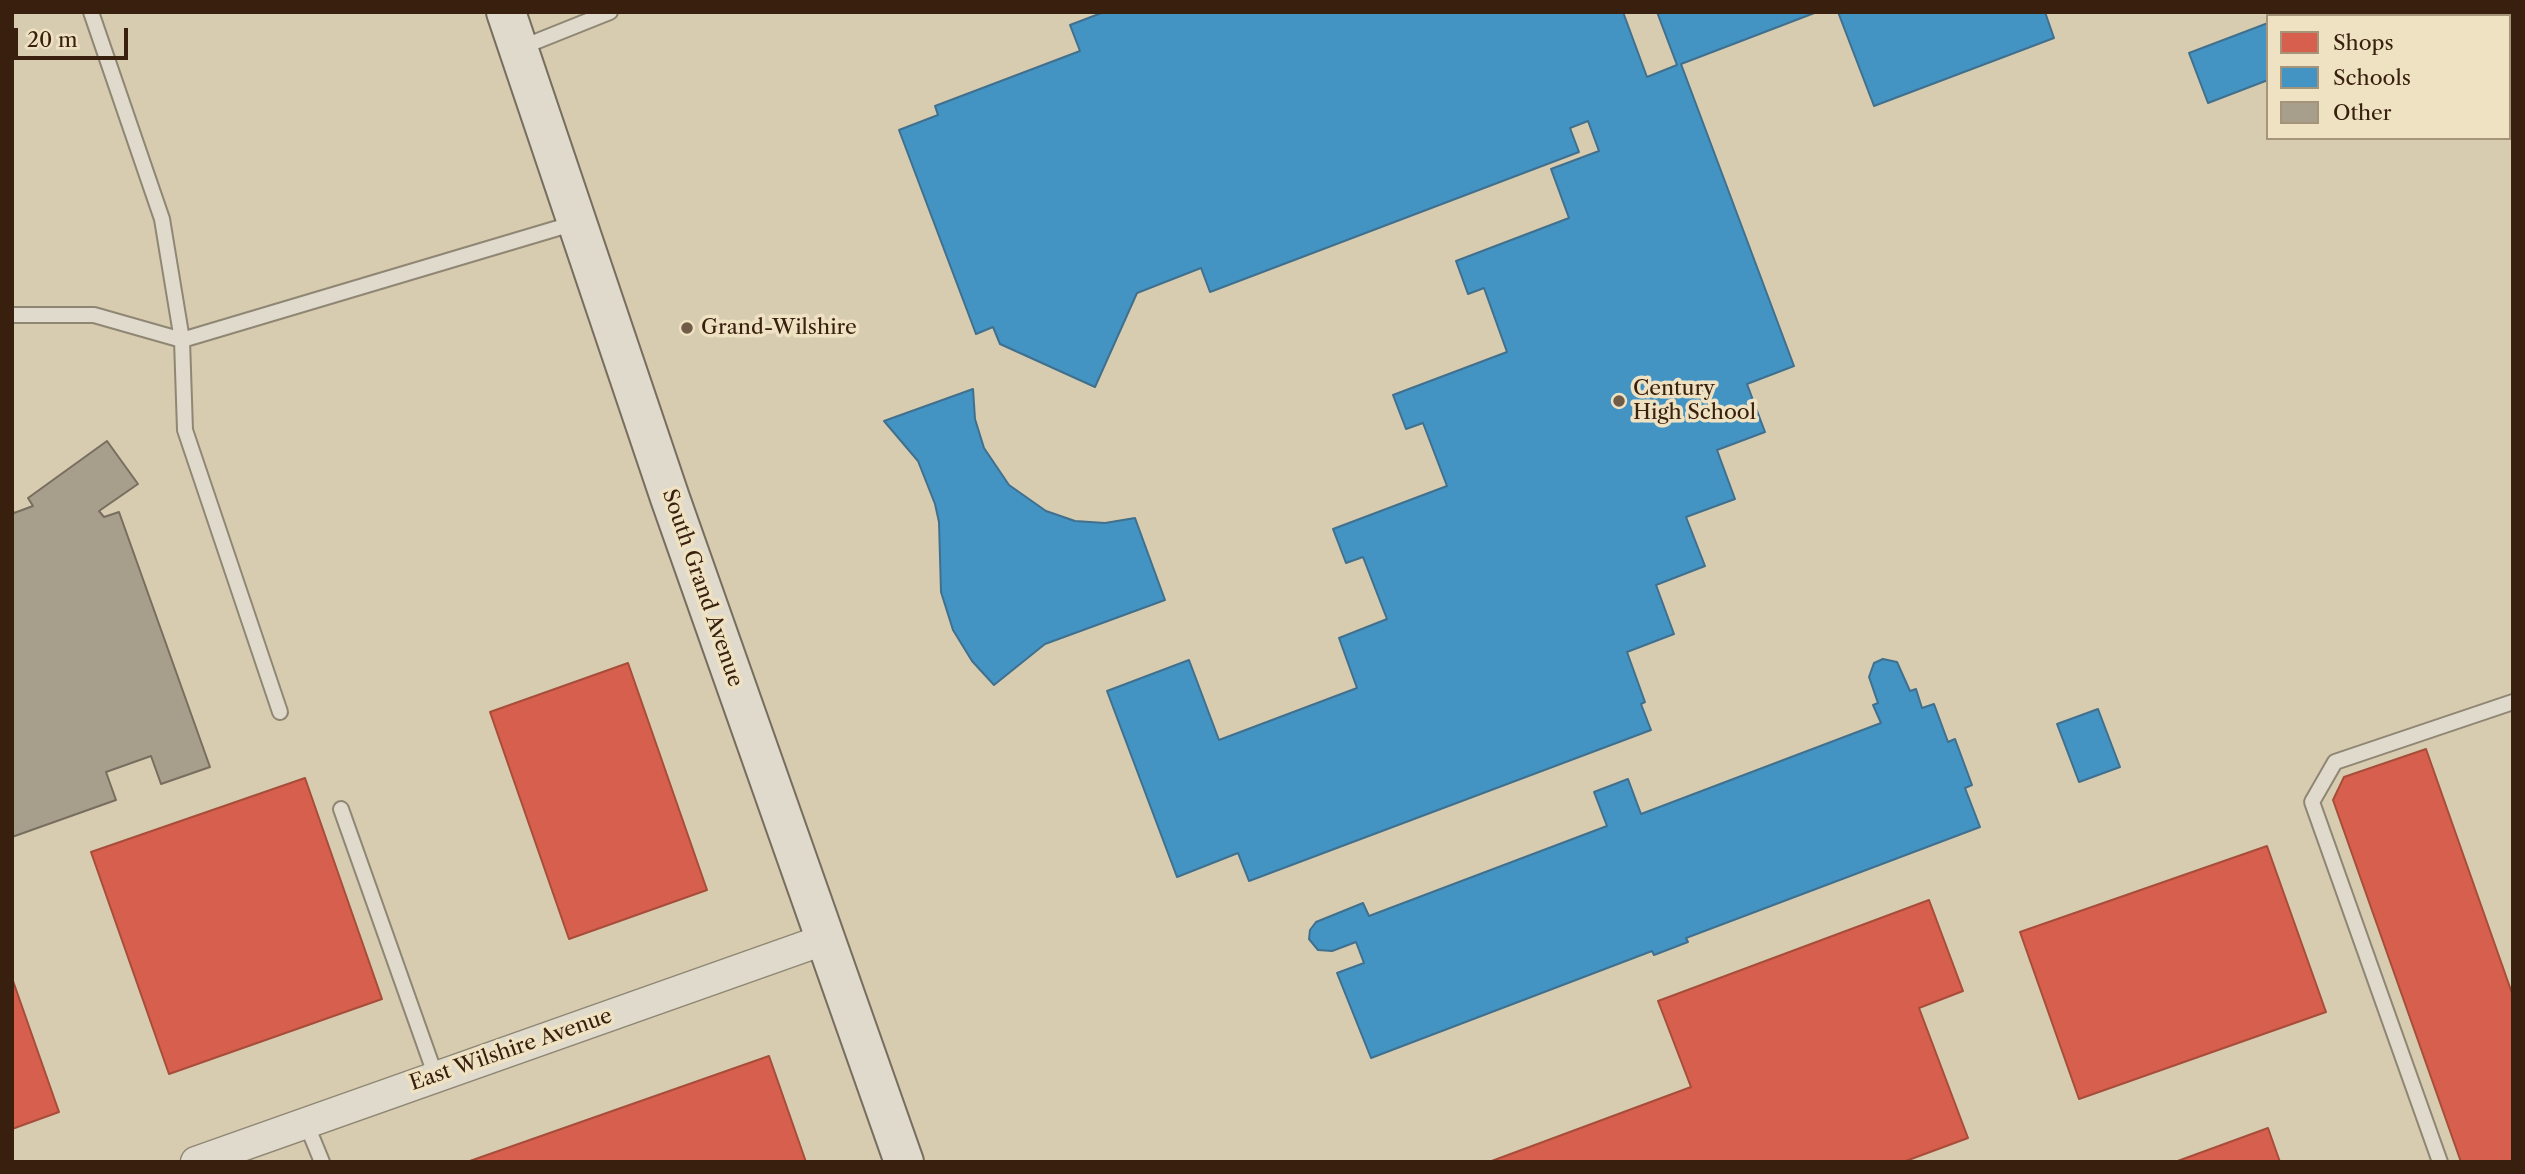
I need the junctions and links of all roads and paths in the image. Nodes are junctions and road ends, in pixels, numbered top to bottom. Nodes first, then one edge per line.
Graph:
1 (91, 12) edge
2 (506, 12) edge
3 (610, 12) edge
4 (519, 48) junction
5 (576, 222) junction
6 (12, 316) edge
7 (182, 340) junction
8 (2513, 702) edge
9 (280, 712) dead end
10 (341, 809) dead end
11 (826, 939) junction
12 (436, 1077) junction
13 (306, 1123) junction
14 (196, 1162) edge
15 (321, 1162) edge
16 (904, 1162) edge
17 (2440, 1162) edge

1 - 7 lane
2 - 4 main road, South Grand Avenue
3 - 4 lane
4 - 5 main road, South Grand Avenue
5 - 7 lane
5 - 11 main road, South Grand Avenue
6 - 7 lane
7 - 9 lane
8 - 17 lane
10 - 12 lane
11 - 12 street, East Wilshire Avenue
11 - 16 main road, South Grand Avenue
12 - 13 street, East Wilshire Avenue
13 - 14 street, East Wilshire Avenue
13 - 15 lane

